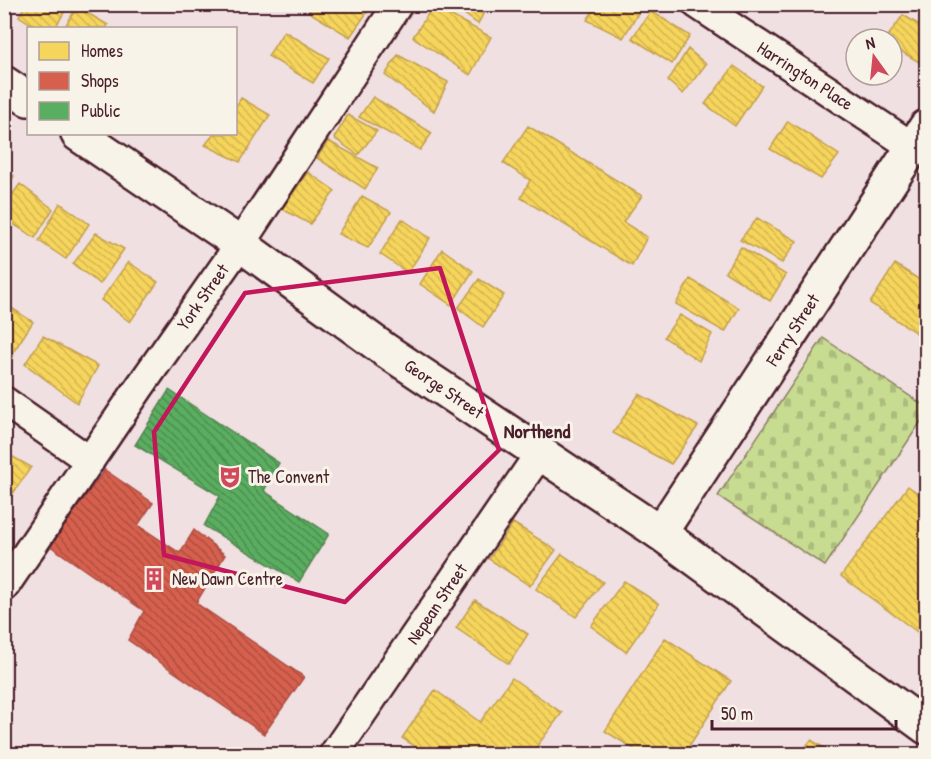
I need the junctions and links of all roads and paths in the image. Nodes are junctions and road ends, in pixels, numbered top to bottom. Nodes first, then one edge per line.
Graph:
1 (398, 4) edge
2 (697, 4) edge
3 (4, 83) edge
4 (27, 98) edge
5 (79, 135) edge
6 (920, 137) edge
7 (240, 244) junction
8 (4, 401) edge
9 (540, 453) junction
10 (90, 461) junction
11 (660, 533) junction
12 (4, 587) edge
13 (927, 727) edge
14 (334, 754) edge

1 - 7 street, York Street
2 - 6 street, Harrington Place
3 - 4 main road
5 - 7 main road, George Street
6 - 11 main road, Ferry Street
7 - 9 main road, George Street
7 - 10 street, York Street
8 - 10 street
9 - 11 main road, George Street
9 - 14 street, Nepean Street
10 - 12 street, York Street
11 - 13 main road, George Street

